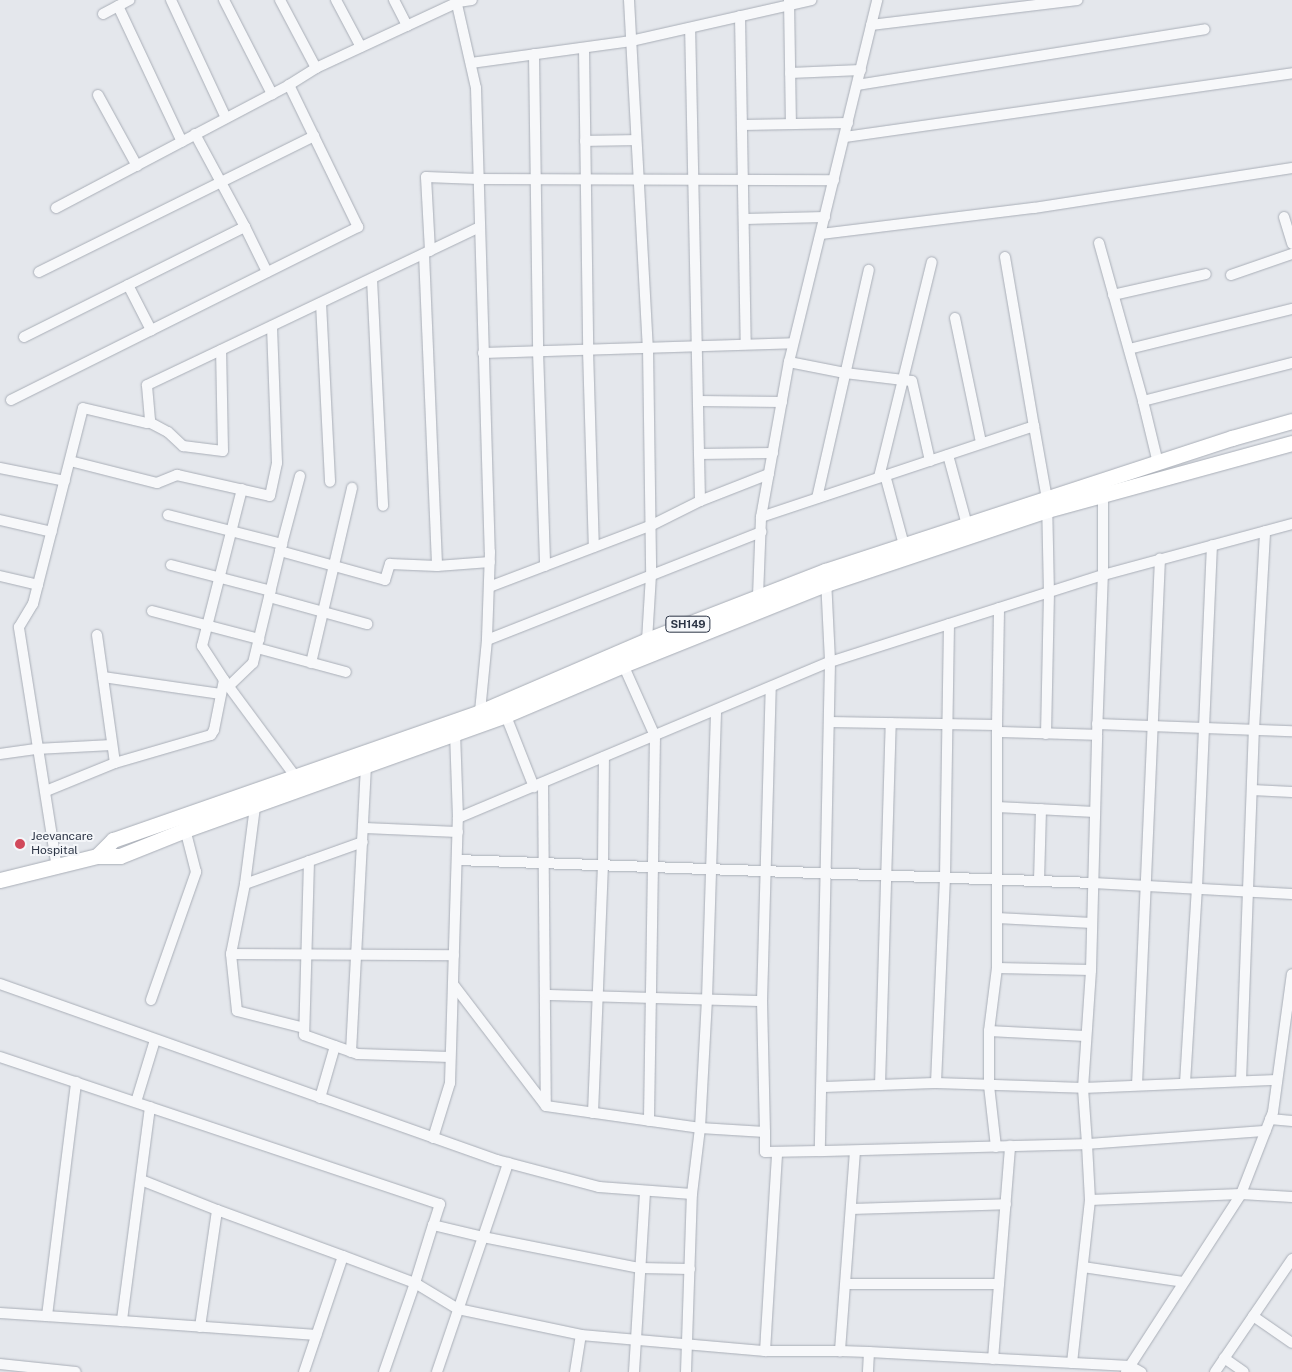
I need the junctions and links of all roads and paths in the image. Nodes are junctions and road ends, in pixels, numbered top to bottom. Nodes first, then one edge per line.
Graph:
1 (129, 0) edge
2 (171, 0) edge
3 (224, 0) edge
4 (280, 0) edge
5 (336, 0) edge
6 (394, 0) edge
7 (472, 0) edge
8 (629, 0) edge
9 (812, 0) edge
10 (877, 0) edge
11 (1077, 0) edge
12 (457, 1) edge
13 (789, 2) edge
14 (118, 6) junction
15 (103, 14) dead end
16 (740, 16) junction
17 (871, 25) junction
18 (407, 26) junction
19 (690, 28) junction
20 (1205, 29) dead end
21 (631, 41) junction
22 (361, 47) junction
23 (584, 48) junction
24 (534, 54) junction
25 (471, 63) junction
26 (316, 68) junction
27 (860, 70) junction
28 (790, 73) junction
29 (1292, 73) edge
30 (289, 85) junction
31 (857, 85) junction
32 (272, 94) junction
33 (98, 95) dead end
34 (226, 118) junction
35 (848, 123) junction
36 (791, 124) junction
37 (743, 125) junction
38 (195, 134) junction
39 (314, 136) junction
40 (845, 137) junction
41 (636, 140) junction
42 (585, 141) junction
43 (182, 142) junction
44 (137, 166) junction
45 (1292, 168) edge
46 (638, 178) junction
47 (534, 179) junction
48 (585, 179) junction
49 (694, 179) junction
50 (744, 179) junction
51 (478, 180) junction
52 (834, 180) junction
53 (220, 181) junction
54 (56, 208) dead end
55 (1284, 217) dead end
56 (826, 218) junction
57 (745, 219) junction
58 (244, 227) junction
59 (479, 228) junction
60 (821, 234) junction
61 (1099, 243) dead end
62 (1292, 244) edge
63 (427, 252) junction
64 (1292, 254) edge
65 (1005, 258) dead end
66 (932, 262) dead end
67 (868, 270) dead end
68 (39, 272) dead end
69 (267, 272) junction
70 (1206, 274) dead end
71 (1231, 275) dead end
72 (372, 279) junction
73 (128, 285) junction
74 (1113, 295) junction
75 (321, 303) junction
76 (1292, 309) edge
77 (955, 318) dead end
78 (272, 326) junction
79 (151, 330) junction
80 (24, 337) dead end
81 (793, 343) junction
82 (746, 344) junction
83 (697, 346) junction
84 (648, 348) junction
85 (1129, 349) junction
86 (221, 350) junction
87 (588, 350) junction
88 (538, 351) junction
89 (483, 353) junction
90 (789, 362) junction
91 (1292, 363) edge
92 (845, 373) junction
93 (903, 380) junction
94 (11, 400) dead end
95 (698, 401) junction
96 (1143, 401) junction
97 (782, 402) junction
98 (1292, 421) edge
99 (148, 422) junction
100 (1034, 426) junction
101 (981, 442) junction
102 (1292, 443) edge
103 (773, 453) junction
104 (699, 454) junction
105 (948, 454) junction
106 (70, 461) junction
107 (930, 461) junction
108 (1158, 463) junction
109 (0, 468) edge
110 (768, 474) junction
111 (300, 476) dead end
112 (882, 476) junction
113 (64, 481) junction
114 (330, 482) dead end
115 (352, 488) dead end
116 (1103, 488) junction
117 (242, 489) junction
118 (818, 498) junction
119 (700, 501) junction
120 (1047, 504) junction
121 (383, 506) dead end
122 (168, 515) dead end
123 (761, 516) junction
124 (0, 520) edge
125 (967, 524) junction
126 (1292, 524) edge
127 (650, 526) junction
128 (231, 531) junction
129 (1265, 531) junction
130 (52, 532) junction
131 (761, 532) junction
132 (904, 545) junction
133 (1212, 546) junction
134 (594, 547) junction
135 (282, 548) junction
136 (1160, 559) junction
137 (490, 562) junction
138 (171, 564) dead end
139 (334, 566) junction
140 (437, 566) junction
141 (545, 566) junction
142 (651, 574) junction
143 (1104, 574) junction
144 (0, 576) edge
145 (826, 577) junction
146 (220, 578) junction
147 (38, 585) junction
148 (489, 587) junction
149 (1049, 592) junction
150 (270, 594) junction
151 (758, 596) junction
152 (998, 608) junction
153 (152, 611) dead end
154 (324, 613) junction
155 (367, 624) dead end
156 (949, 624) junction
157 (208, 625) junction
158 (97, 635) dead end
159 (487, 640) junction
160 (647, 640) junction
161 (258, 643) junction
162 (621, 659) junction
163 (830, 662) junction
164 (311, 663) junction
165 (346, 672) dead end
166 (103, 677) junction
167 (227, 683) junction
168 (771, 687) junction
169 (220, 694) junction
170 (504, 709) junction
171 (716, 710) junction
172 (480, 712) junction
173 (829, 722) junction
174 (891, 723) junction
175 (947, 724) junction
176 (1097, 724) junction
177 (1154, 726) junction
178 (1204, 727) junction
179 (998, 728) junction
180 (1254, 730) junction
181 (1292, 732) edge
182 (455, 734) junction
183 (1046, 734) junction
184 (655, 736) junction
185 (1096, 736) junction
186 (112, 746) junction
187 (36, 749) junction
188 (0, 754) edge
189 (604, 757) junction
190 (115, 764) junction
191 (366, 766) junction
192 (295, 776) junction
193 (538, 785) junction
194 (258, 788) junction
195 (1252, 790) junction
196 (46, 791) junction
197 (1292, 792) edge
198 (255, 807) junction
199 (997, 807) junction
200 (1041, 809) junction
201 (1095, 812) junction
202 (181, 815) junction
203 (458, 818) junction
204 (364, 828) junction
205 (185, 830) junction
206 (458, 832) junction
207 (363, 842) junction
208 (97, 856) junction
209 (457, 860) junction
210 (309, 861) junction
211 (546, 864) junction
212 (603, 866) junction
213 (56, 868) junction
214 (654, 868) junction
215 (712, 870) junction
216 (764, 872) junction
217 (826, 874) junction
218 (886, 876) junction
219 (945, 878) junction
220 (0, 880) edge
221 (997, 880) junction
222 (1039, 881) junction
223 (1093, 883) junction
224 (244, 884) junction
225 (1148, 886) junction
226 (1197, 888) junction
227 (1248, 891) junction
228 (1292, 894) edge
229 (997, 918) junction
230 (1092, 923) junction
231 (231, 954) junction
232 (305, 955) junction
233 (355, 955) junction
234 (454, 955) junction
235 (997, 968) junction
236 (1091, 970) junction
237 (1292, 974) edge
238 (0, 984) edge
239 (453, 984) junction
240 (546, 995) junction
241 (598, 995) junction
242 (652, 997) junction
243 (707, 999) junction
244 (151, 1000) dead end
245 (762, 1001) junction
246 (1289, 1012) edge
247 (304, 1028) junction
248 (989, 1032) junction
249 (1085, 1036) junction
250 (155, 1040) junction
251 (336, 1046) junction
252 (351, 1052) junction
253 (0, 1057) edge
254 (450, 1057) junction
255 (1277, 1080) junction
256 (76, 1082) junction
257 (1241, 1082) junction
258 (1185, 1083) junction
259 (936, 1084) junction
260 (880, 1085) junction
261 (1138, 1085) junction
262 (989, 1086) junction
263 (822, 1087) junction
264 (1083, 1088) junction
265 (320, 1098) junction
266 (136, 1102) junction
267 (546, 1106) junction
268 (150, 1107) junction
269 (593, 1113) junction
270 (1270, 1119) junction
271 (649, 1121) junction
272 (1292, 1121) edge
273 (700, 1128) junction
274 (1266, 1131) junction
275 (765, 1132) junction
276 (433, 1138) junction
277 (1087, 1144) junction
278 (1010, 1146) junction
279 (996, 1147) junction
280 (855, 1150) junction
281 (777, 1152) junction
282 (820, 1152) junction
283 (508, 1163) junction
284 (140, 1180) junction
285 (646, 1190) junction
286 (692, 1194) junction
287 (1241, 1194) junction
288 (1292, 1197) edge
289 (1090, 1200) junction
290 (1006, 1204) junction
291 (851, 1209) junction
292 (217, 1210) junction
293 (433, 1225) junction
294 (483, 1237) junction
295 (343, 1256) junction
296 (1292, 1258) edge
297 (1083, 1267) junction
298 (640, 1268) junction
299 (690, 1269) junction
300 (1183, 1282) junction
301 (415, 1283) junction
302 (846, 1284) junction
303 (999, 1284) junction
304 (458, 1310) junction
305 (0, 1313) edge
306 (47, 1316) junction
307 (1253, 1316) junction
308 (122, 1321) junction
309 (200, 1327) junction
310 (316, 1335) junction
311 (581, 1335) junction
312 (636, 1341) junction
313 (1292, 1343) edge
314 (687, 1346) junction
315 (765, 1351) junction
316 (840, 1351) junction
317 (869, 1352) junction
318 (1224, 1358) junction
319 (993, 1359) junction
320 (1072, 1363) junction
321 (6, 1367) edge
322 (1128, 1369) edge
323 (71, 1372) edge
324 (304, 1372) edge
325 (386, 1372) edge
326 (437, 1372) edge
327 (575, 1372) edge
328 (634, 1372) edge
329 (686, 1372) edge
330 (868, 1372) edge
331 (1141, 1372) edge
332 (1215, 1372) edge
333 (1244, 1372) edge

1 - 14 street
2 - 34 street
3 - 32 street
4 - 26 street
5 - 22 street
6 - 18 street
7 - 12 street
8 - 21 street
9 - 13 street
10 - 17 street
11 - 17 street
12 - 18 street
12 - 25 street
13 - 16 street
13 - 28 street
14 - 15 street
14 - 43 street
16 - 19 street
16 - 37 street
17 - 27 street
18 - 22 street
19 - 21 street
19 - 49 street
20 - 31 street
21 - 23 street
21 - 41 street
22 - 26 street
23 - 24 street
23 - 42 street
24 - 25 street
24 - 47 street
25 - 51 street
26 - 30 street
27 - 28 street
27 - 31 street
28 - 36 street
29 - 40 street
30 - 32 street
30 - 39 street
31 - 35 street
32 - 34 street
33 - 44 street
34 - 38 street
35 - 36 street
35 - 40 street
36 - 37 street
37 - 50 street
38 - 43 street
38 - 53 street
39 - 53 street
39 - 69 street
40 - 52 street
41 - 42 street
41 - 46 street
42 - 48 street
43 - 44 street
44 - 54 street
45 - 60 street
46 - 48 street
46 - 49 street
46 - 84 street
47 - 48 street
47 - 51 street
47 - 88 street
48 - 87 street
49 - 50 street
49 - 83 street
50 - 52 street
50 - 57 street
51 - 59 street
51 - 63 street
52 - 56 street
53 - 58 street
53 - 68 street
55 - 62 street
56 - 57 street
56 - 60 street
57 - 82 street
58 - 69 street
58 - 73 street
59 - 63 street
59 - 89 street
60 - 81 street
61 - 74 street
63 - 72 street
63 - 140 street
64 - 71 street
65 - 100 street
66 - 93 street
67 - 92 street
69 - 79 street
70 - 74 street
72 - 75 street
72 - 121 street
73 - 79 street
73 - 80 street
74 - 85 street
75 - 78 street
75 - 114 street
76 - 85 street
77 - 101 street
78 - 86 street
78 - 117 street
79 - 94 street
81 - 82 street
81 - 90 street
82 - 83 street
83 - 84 street
83 - 95 street
84 - 87 street
84 - 127 street
85 - 96 street
86 - 99 street
86 - 99 street
87 - 88 street
87 - 134 street
88 - 89 street
88 - 141 street
89 - 137 street
90 - 92 street
90 - 97 street
91 - 96 street
92 - 93 street
92 - 118 street
93 - 107 street
93 - 112 street
95 - 97 street
95 - 104 street
96 - 108 street
97 - 103 street
98 - 108 main road, SH149
99 - 106 street
100 - 101 street
100 - 120 street
101 - 105 street
102 - 116 main road, SH149
103 - 104 street
103 - 110 street
104 - 119 street
105 - 107 street
105 - 125 street
106 - 113 street
106 - 117 street
107 - 112 street
108 - 116 main road, SH149
109 - 113 street
110 - 119 street
110 - 123 street
111 - 135 street
112 - 118 street
112 - 132 street
113 - 130 street
115 - 139 street
116 - 120 main road, SH149
116 - 143 street
117 - 128 street
118 - 123 street
119 - 127 street
120 - 125 main road, SH149
120 - 145 main road, SH149
120 - 149 street
122 - 128 street
123 - 131 street
124 - 130 street
125 - 132 main road, SH149
126 - 129 street
127 - 134 street
127 - 142 street
128 - 135 street
128 - 146 street
129 - 133 street
129 - 180 street
130 - 147 street
131 - 142 street
131 - 151 street
132 - 145 main road, SH149
133 - 136 street
133 - 178 street
134 - 141 street
135 - 139 street
135 - 150 street
136 - 143 street
136 - 177 street
137 - 140 street
137 - 148 street
138 - 146 street
139 - 140 street
139 - 154 street
141 - 148 street
142 - 159 street
142 - 160 street
143 - 149 street
143 - 176 street
144 - 147 street
145 - 151 main road, SH149
145 - 162 main road, SH149
145 - 163 street
146 - 150 street
146 - 157 street
147 - 187 street
148 - 159 street
149 - 152 street
149 - 183 street
150 - 154 street
150 - 161 street
151 - 160 main road, SH149
152 - 156 street
152 - 179 street
153 - 157 street
154 - 155 street
154 - 164 street
156 - 163 street
156 - 175 street
157 - 161 street
157 - 167 street
158 - 166 street
159 - 172 street
160 - 162 main road, SH149
161 - 164 street
161 - 167 street
162 - 170 main road, SH149
162 - 184 street
163 - 168 street
163 - 173 street
164 - 165 street
166 - 169 street
166 - 186 street
167 - 169 street
167 - 192 street
168 - 171 street
168 - 216 street
169 - 190 street
170 - 172 main road, SH149
170 - 182 main road, SH149
170 - 193 street
171 - 184 street
171 - 215 street
172 - 192 main road, SH149
173 - 174 street
173 - 217 street
174 - 175 street
174 - 218 street
175 - 179 street
175 - 219 street
176 - 177 street
176 - 185 street
177 - 178 street
177 - 225 street
178 - 180 street
178 - 226 street
179 - 183 street
179 - 199 street
180 - 181 street
180 - 195 street
182 - 191 main road, SH149
182 - 203 street
183 - 185 street
184 - 189 street
184 - 214 street
185 - 201 street
186 - 187 street
186 - 190 street
187 - 188 street
187 - 196 street
189 - 193 street
189 - 212 street
190 - 196 street
191 - 198 main road, SH149
191 - 204 street
192 - 194 main road, SH149
193 - 203 street
193 - 211 street
194 - 198 street
194 - 202 main road, SH149
195 - 197 street
195 - 227 street
196 - 213 street
198 - 205 main road, SH149
198 - 224 street
199 - 200 street
199 - 221 street
200 - 201 street
200 - 222 street
201 - 223 street
202 - 205 street
202 - 208 main road, SH149
203 - 206 street
204 - 206 street
204 - 207 street
205 - 208 main road, SH149
205 - 244 street
206 - 209 street
207 - 210 street
207 - 233 street
208 - 213 main road, SH149
209 - 211 street
209 - 234 street
210 - 224 street
210 - 232 street
211 - 212 street
211 - 240 street
212 - 214 street
212 - 241 street
213 - 220 main road, SH149
214 - 215 street
214 - 242 street
215 - 216 street
215 - 243 street
216 - 217 street
216 - 245 street
217 - 218 street
217 - 263 street
218 - 219 street
218 - 260 street
219 - 221 street
219 - 259 street
221 - 222 street
221 - 229 street
222 - 223 street
223 - 225 street
223 - 230 street
224 - 231 street
225 - 226 street
225 - 261 street
226 - 227 street
226 - 258 street
227 - 228 street
227 - 257 street
229 - 230 street
229 - 235 street
230 - 236 street
231 - 232 street
231 - 247 street
232 - 233 street
232 - 247 street
233 - 234 street
233 - 252 street
234 - 239 street
235 - 236 street
235 - 248 street
236 - 249 street
237 - 246 street
238 - 250 street
239 - 254 street
239 - 267 street
240 - 241 street
240 - 267 street
241 - 242 street
241 - 269 street
242 - 243 street
242 - 271 street
243 - 245 street
243 - 273 street
245 - 275 street
246 - 255 street
247 - 251 street
248 - 249 street
248 - 262 street
249 - 264 street
250 - 265 street
250 - 266 street
251 - 252 street
251 - 265 street
252 - 254 street
253 - 256 street
254 - 276 street
255 - 257 street
255 - 270 street
256 - 266 street
256 - 306 street
257 - 258 street
258 - 261 street
259 - 260 street
259 - 262 street
260 - 263 street
261 - 264 street
262 - 264 street
262 - 279 street
263 - 282 street
264 - 277 street
265 - 276 street
266 - 268 street
267 - 269 street
268 - 284 street
268 - 293 street
269 - 271 street
270 - 272 street
270 - 274 street
271 - 273 street
273 - 275 street
273 - 286 street
274 - 277 street
274 - 287 street
275 - 281 street
276 - 283 street
277 - 278 street
277 - 289 street
278 - 279 street
278 - 290 street
279 - 280 street
280 - 282 street
280 - 291 street
281 - 282 street
281 - 315 street
283 - 285 street
283 - 294 street
284 - 292 street
284 - 308 street
285 - 286 street
285 - 298 street
286 - 299 street
287 - 288 street
287 - 289 street
287 - 300 street
289 - 297 street
290 - 291 street
290 - 303 street
291 - 302 street
292 - 295 street
292 - 309 street
293 - 294 street
293 - 301 street
294 - 298 street
294 - 304 street
295 - 301 street
295 - 310 street
296 - 307 street
297 - 300 street
297 - 320 street
298 - 299 street
298 - 312 street
299 - 314 street
300 - 322 street
301 - 304 street
301 - 325 street
302 - 303 street
302 - 316 street
303 - 319 street
304 - 311 street
304 - 326 street
305 - 306 street
306 - 308 street
307 - 313 street
307 - 318 street
308 - 309 street
309 - 310 street
310 - 324 street
311 - 312 street
311 - 327 street
312 - 314 street
312 - 328 street
314 - 315 street
314 - 329 street
315 - 316 street
316 - 317 street
317 - 319 street
317 - 330 street
318 - 332 street
318 - 333 street
319 - 320 street
320 - 322 street
321 - 323 street
322 - 331 street

